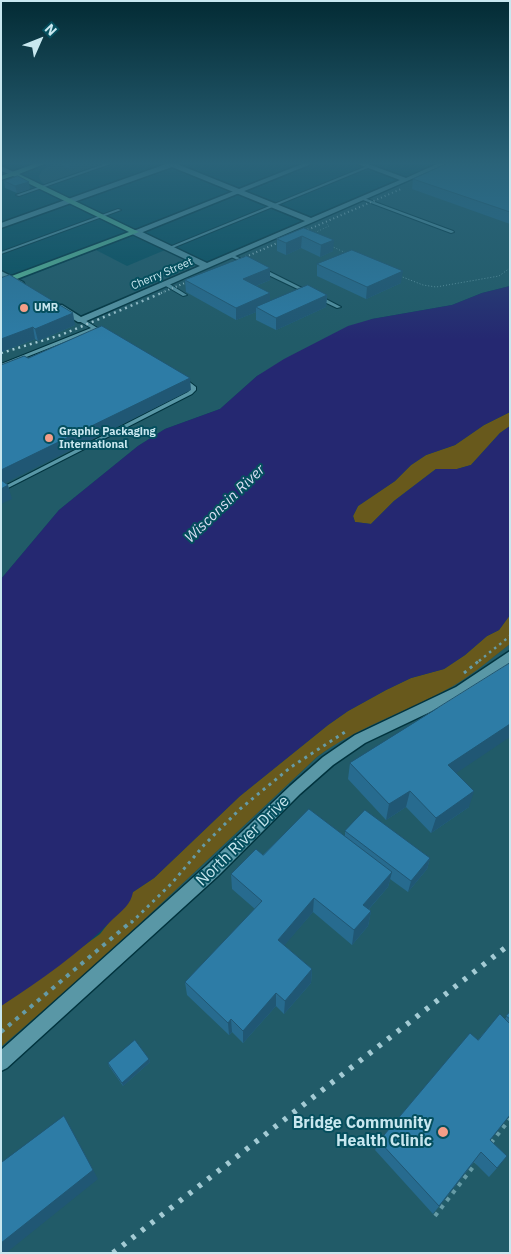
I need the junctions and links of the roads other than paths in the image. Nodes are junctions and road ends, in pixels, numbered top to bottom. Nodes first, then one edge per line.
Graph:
1 (84, 223) edge
2 (115, 223) edge
3 (159, 223) edge
4 (230, 223) edge
5 (308, 223) edge
6 (427, 223) edge
7 (135, 232) junction
8 (452, 232) dead end
9 (169, 248) junction
10 (1, 253) edge
11 (232, 256) junction
12 (249, 264) edge
13 (207, 266) junction
14 (258, 268) edge
15 (1, 273) edge
16 (11, 279) junction
17 (1, 283) edge
18 (166, 284) junction
19 (31, 291) edge
20 (185, 295) dead end
21 (54, 304) edge
22 (339, 307) dead end
23 (81, 320) junction
24 (95, 328) junction
25 (109, 336) edge
26 (1, 366) edge
27 (174, 374) edge
28 (6, 487) edge
29 (510, 656) edge
30 (1, 1062) edge

1 - 10 lane
2 - 7 main road
3 - 7 street
4 - 9 lane
5 - 11 street, Cherry Street
6 - 8 lane
7 - 9 street
7 - 16 main road
9 - 13 street
11 - 12 lane
11 - 13 street, Cherry Street
13 - 18 street, Cherry Street
14 - 22 lane
15 - 16 street
16 - 17 main road
16 - 19 street
18 - 20 lane
18 - 23 street, Cherry Street
21 - 23 street
23 - 24 lane
24 - 25 lane
24 - 26 lane
27 - 28 lane
29 - 30 street, North River Drive

